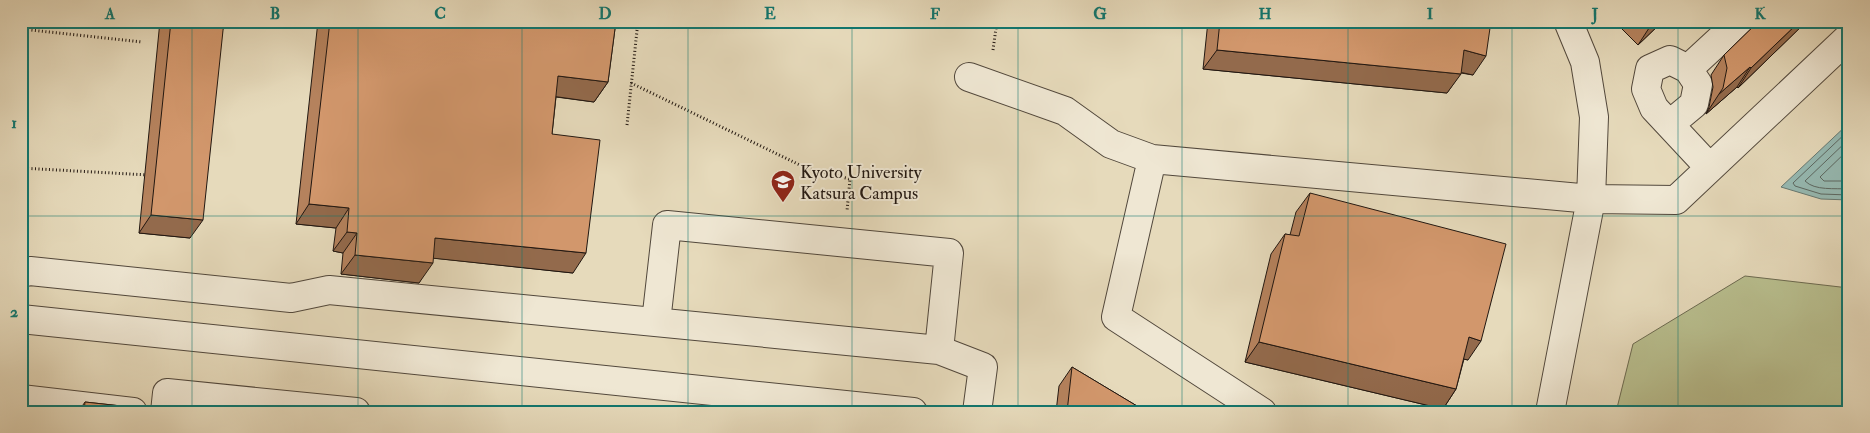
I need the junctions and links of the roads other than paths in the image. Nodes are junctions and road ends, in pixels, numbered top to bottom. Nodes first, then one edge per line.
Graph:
1 (1568, 21) edge
2 (1740, 21) edge
3 (1849, 37) edge
4 (1688, 69) junction
5 (969, 77) dead end
6 (1670, 124) junction
7 (1152, 159) junction
8 (1710, 168) junction
9 (1591, 199) junction
10 (21, 273) edge
11 (21, 319) edge
12 (656, 322) junction
13 (939, 350) junction
14 (21, 399) edge
15 (133, 412) edge
16 (165, 412) edge
17 (356, 412) edge
18 (913, 412) edge
19 (978, 412) edge
20 (1262, 412) edge
21 (1550, 412) edge

1 - 9 street
2 - 4 street
3 - 8 street
4 - 6 street
4 - 6 street
5 - 7 street
6 - 8 street
7 - 9 street
7 - 20 street
8 - 9 street
9 - 21 street
10 - 12 street
11 - 18 street
12 - 13 street
12 - 13 street
13 - 19 street
14 - 15 street
16 - 17 street

